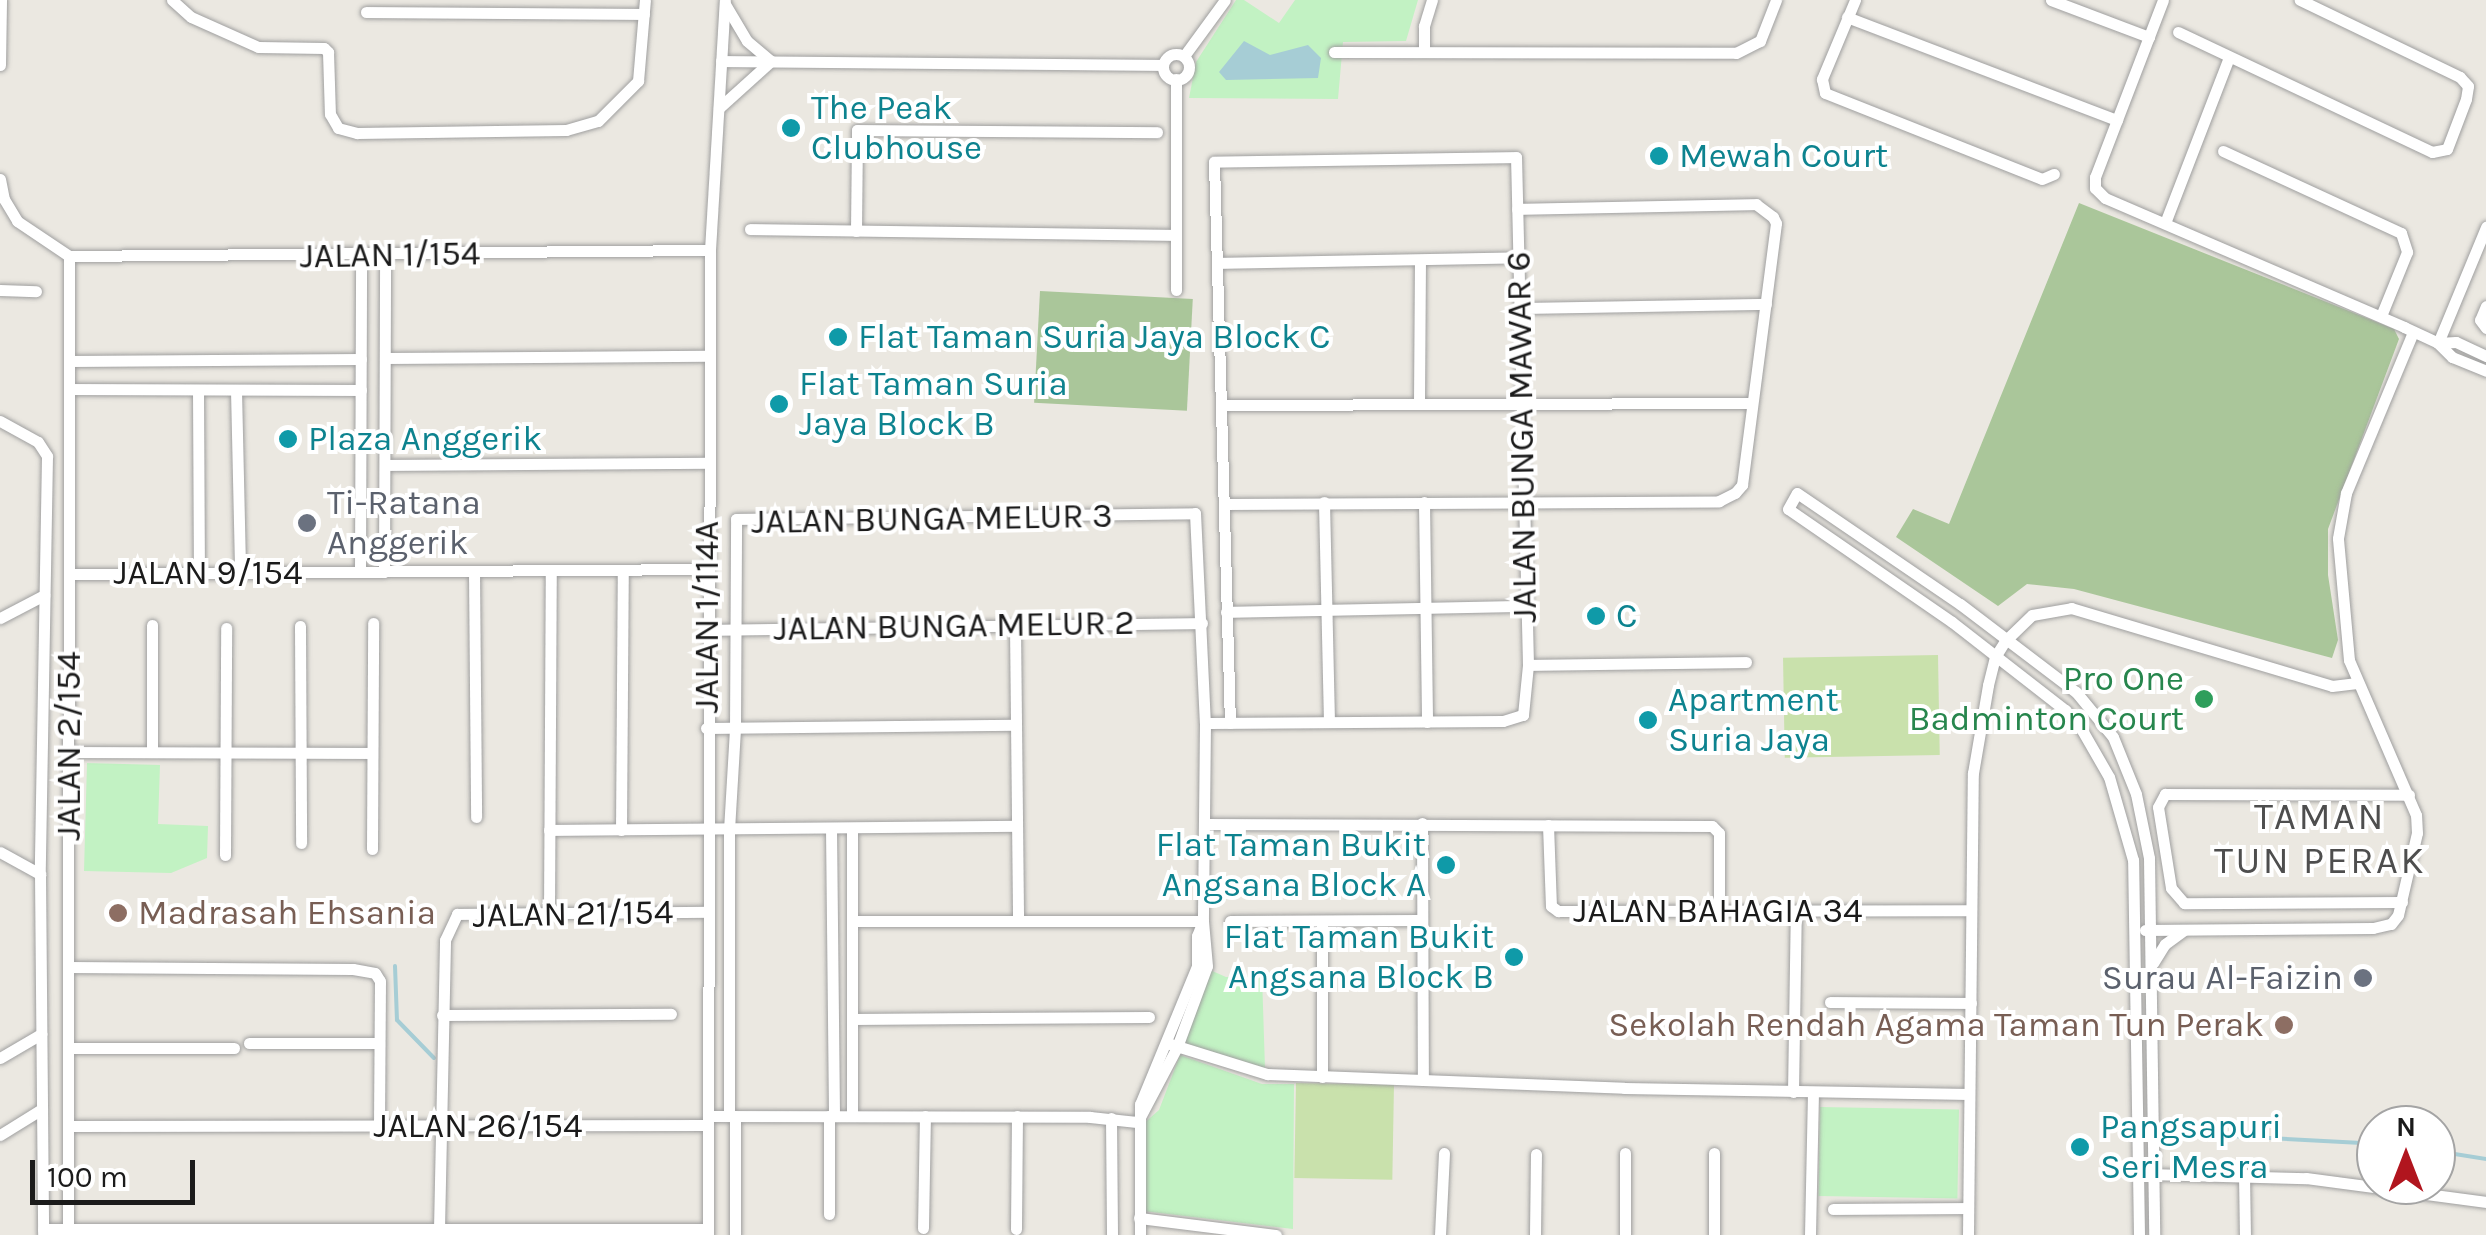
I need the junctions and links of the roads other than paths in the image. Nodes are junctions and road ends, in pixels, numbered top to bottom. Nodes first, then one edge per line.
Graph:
1 (1, 0) edge
2 (172, 0) edge
3 (645, 0) edge
4 (1225, 0) edge
5 (1432, 0) edge
6 (1776, 0) edge
7 (1855, 0) edge
8 (2051, 0) edge
9 (2162, 0) edge
10 (2300, 0) edge
11 (725, 2) edge
12 (2068, 3) edge
13 (366, 12) dead end
14 (644, 14) junction
15 (1847, 17) junction
16 (2178, 32) dead end
17 (2148, 37) junction
18 (1334, 52) dead end
19 (1424, 52) junction
20 (1184, 56) junction
21 (2229, 57) junction
22 (722, 61) junction
23 (771, 61) junction
24 (0, 65) edge
25 (1163, 65) junction
26 (1176, 79) junction
27 (718, 108) junction
28 (2117, 120) junction
29 (1157, 132) dead end
30 (2223, 151) dead end
31 (2054, 174) dead end
32 (0, 179) edge
33 (1517, 209) junction
34 (2165, 223) junction
35 (2486, 227) edge
36 (750, 228) dead end
37 (856, 231) junction
38 (1174, 235) junction
39 (710, 250) junction
40 (361, 255) junction
41 (385, 255) junction
42 (70, 256) junction
43 (1518, 257) junction
44 (1420, 262) junction
45 (1218, 263) junction
46 (0, 290) edge
47 (1176, 290) dead end
48 (36, 291) dead end
49 (1766, 304) junction
50 (2486, 306) edge
51 (1528, 308) dead end
52 (2381, 316) junction
53 (2486, 328) edge
54 (2413, 332) junction
55 (2438, 344) junction
56 (709, 356) junction
57 (2486, 356) edge
58 (385, 358) junction
59 (361, 359) junction
60 (69, 360) junction
61 (2486, 371) edge
62 (69, 390) junction
63 (198, 390) junction
64 (236, 390) junction
65 (361, 390) junction
66 (1419, 402) junction
67 (1752, 403) junction
68 (1522, 404) junction
69 (1224, 405) junction
70 (0, 421) edge
71 (708, 463) junction
72 (385, 465) junction
73 (1523, 501) junction
74 (1324, 502) junction
75 (1424, 502) junction
76 (1224, 504) junction
77 (706, 569) junction
78 (550, 570) junction
79 (623, 570) junction
80 (474, 571) junction
81 (199, 572) junction
82 (240, 572) junction
83 (360, 572) junction
84 (384, 572) junction
85 (69, 574) junction
86 (44, 594) junction
87 (1524, 606) junction
88 (1427, 607) junction
89 (1326, 609) junction
90 (1226, 612) junction
91 (0, 618) edge
92 (373, 623) dead end
93 (1202, 623) junction
94 (152, 625) dead end
95 (300, 626) dead end
96 (1014, 626) junction
97 (226, 628) dead end
98 (706, 630) junction
99 (735, 630) junction
100 (2005, 641) junction
101 (1995, 657) junction
102 (1746, 662) dead end
103 (1528, 665) junction
104 (2357, 683) junction
105 (1329, 722) junction
106 (1428, 722) junction
107 (1230, 723) junction
108 (1205, 724) junction
109 (1016, 725) junction
110 (706, 728) junction
111 (735, 728) junction
112 (69, 752) junction
113 (152, 752) junction
114 (226, 752) junction
115 (300, 752) junction
116 (372, 753) junction
117 (2409, 795) junction
118 (476, 816) dead end
119 (1422, 822) junction
120 (1205, 824) junction
121 (1548, 825) junction
122 (1017, 826) junction
123 (831, 828) junction
124 (852, 828) junction
125 (549, 830) junction
126 (621, 830) junction
127 (707, 830) junction
128 (728, 830) junction
129 (302, 844) dead end
130 (372, 848) dead end
131 (0, 852) edge
132 (225, 855) dead end
133 (40, 874) junction
134 (2150, 900) junction
135 (2402, 902) junction
136 (1720, 910) junction
137 (1969, 910) junction
138 (1796, 911) junction
139 (707, 912) junction
140 (549, 914) junction
141 (1018, 920) junction
142 (1422, 920) junction
143 (852, 921) junction
144 (1230, 921) dead end
145 (1202, 922) junction
146 (1322, 922) junction
147 (2136, 930) junction
148 (2152, 930) junction
149 (2184, 930) junction
150 (2152, 966) junction
151 (68, 967) junction
152 (1830, 1002) dead end
153 (1971, 1003) junction
154 (671, 1014) dead end
155 (442, 1015) junction
156 (1149, 1016) dead end
157 (852, 1018) junction
158 (41, 1034) junction
159 (248, 1043) dead end
160 (379, 1043) junction
161 (1172, 1045) junction
162 (68, 1048) junction
163 (234, 1048) dead end
164 (0, 1058) edge
165 (1322, 1077) junction
166 (1422, 1080) junction
167 (1794, 1092) junction
168 (1813, 1092) junction
169 (1969, 1094) junction
170 (42, 1109) junction
171 (732, 1116) junction
172 (832, 1116) junction
173 (852, 1116) junction
174 (925, 1116) junction
175 (1017, 1116) junction
176 (1112, 1118) junction
177 (708, 1121) junction
178 (1137, 1122) junction
179 (68, 1126) junction
180 (379, 1126) junction
181 (442, 1126) junction
182 (0, 1135) edge
183 (1444, 1153) dead end
184 (1625, 1153) dead end
185 (1714, 1153) dead end
186 (1536, 1154) dead end
187 (2139, 1174) junction
188 (2154, 1174) junction
189 (2244, 1174) junction
190 (2486, 1202) edge
191 (1833, 1208) dead end
192 (1968, 1208) junction
193 (829, 1214) dead end
194 (1140, 1218) junction
195 (43, 1227) edge
196 (68, 1227) edge
197 (923, 1228) dead end
198 (439, 1229) junction
199 (1016, 1230) dead end
200 (708, 1232) edge
201 (734, 1232) edge
202 (1112, 1235) edge
203 (1140, 1235) edge
204 (1276, 1235) edge
205 (1440, 1235) edge
206 (1535, 1235) edge
207 (1625, 1235) edge
208 (1714, 1235) edge
209 (1810, 1235) edge
210 (1968, 1235) edge
211 (2139, 1235) edge
212 (2154, 1235) edge
213 (2246, 1235) edge

1 - 24 street
2 - 14 street
3 - 14 street
4 - 20 street
5 - 19 street
6 - 19 street
7 - 15 street
8 - 12 street
9 - 17 street
10 - 21 street
11 - 22 street, JALAN 1/114A
11 - 23 street
12 - 17 street
13 - 14 street
15 - 28 street
15 - 31 street
16 - 21 street
17 - 28 street
18 - 19 street
20 - 25 street
20 - 26 street
21 - 34 street
22 - 23 street
22 - 27 street, JALAN 1/114A
23 - 25 street
23 - 27 street
25 - 26 street
26 - 38 street
27 - 39 street, JALAN 1/114A
28 - 34 street
29 - 37 street
30 - 52 street
32 - 42 street
33 - 43 street, JALAN BUNGA MAWAR 6
33 - 45 street, JALAN BUNGA MAWAR 6
33 - 49 street
34 - 52 street
35 - 55 street
36 - 37 street
37 - 38 street
38 - 47 street
39 - 41 street, JALAN 1/154
39 - 56 street, JALAN 1/114A
40 - 41 street, JALAN 1/154
40 - 42 street, JALAN 1/154
40 - 59 street
41 - 58 street
42 - 60 street, JALAN 2/154
43 - 44 street
43 - 68 street, JALAN BUNGA MAWAR 6
44 - 45 street
44 - 66 street
45 - 69 street
46 - 48 street
49 - 51 street
49 - 67 street
50 - 53 street
52 - 54 street
54 - 55 street
54 - 104 street
55 - 57 street
55 - 61 street
56 - 58 street
56 - 71 street, JALAN 1/114A
58 - 72 street
59 - 60 street
59 - 65 street
60 - 62 street, JALAN 2/154
62 - 63 street
62 - 85 street, JALAN 2/154
63 - 64 street
63 - 81 street
64 - 65 street
64 - 82 street
65 - 83 street
66 - 68 street
66 - 69 street
67 - 68 street
67 - 73 street
68 - 73 street, JALAN BUNGA MAWAR 6
69 - 76 street
70 - 86 street
71 - 72 street
71 - 77 street, JALAN 1/114A
72 - 84 street
73 - 75 street
73 - 87 street, JALAN BUNGA MAWAR 6
74 - 75 street
74 - 76 street
74 - 89 street
75 - 88 street
76 - 90 street
77 - 79 street, JALAN 9/154
77 - 98 street, JALAN 1/114A
78 - 79 street, JALAN 9/154
78 - 80 street, JALAN 9/154
78 - 125 street
79 - 126 street
80 - 84 street, JALAN 9/154
80 - 118 street
81 - 82 street, JALAN 9/154
81 - 85 street, JALAN 9/154
82 - 83 street, JALAN 9/154
83 - 84 street, JALAN 9/154
85 - 112 street, JALAN 2/154
86 - 91 street
86 - 133 street
87 - 88 street
87 - 103 street, JALAN BUNGA MAWAR 6
88 - 89 street
88 - 106 street
89 - 90 street
89 - 105 street
90 - 107 street
92 - 116 street
93 - 96 street, JALAN BUNGA MELUR 2
93 - 99 street, JALAN BUNGA MELUR 3
93 - 108 street
94 - 113 street
95 - 115 street
96 - 99 street, JALAN BUNGA MELUR 2
96 - 109 street
97 - 114 street
98 - 99 street, JALAN BUNGA MELUR 2
98 - 110 street, JALAN 1/114A
99 - 111 street, JALAN BUNGA MELUR 3
100 - 101 street
100 - 101 street
100 - 104 street
100 - 134 street
101 - 137 street
101 - 147 street
102 - 103 street
103 - 106 street, JALAN BUNGA MAWAR 6
104 - 117 street
105 - 106 street
105 - 107 street
107 - 108 street
108 - 120 street
109 - 111 street
109 - 122 street
110 - 111 street
110 - 127 street, JALAN 1/114A
111 - 128 street, JALAN BUNGA MELUR 3
112 - 113 street
112 - 151 street, JALAN 2/154
113 - 114 street
114 - 115 street
114 - 132 street
115 - 116 street
115 - 129 street
116 - 130 street
117 - 135 street
117 - 135 street
119 - 120 street
119 - 121 street
119 - 142 street
120 - 145 street
121 - 136 street
121 - 136 street, JALAN BAHAGIA 34
122 - 124 street
122 - 141 street
123 - 124 street
123 - 128 street
123 - 172 street
124 - 143 street
125 - 126 street
125 - 140 street
126 - 127 street
127 - 128 street
127 - 139 street, JALAN 1/114A
128 - 171 street, JALAN BUNGA MELUR 3
131 - 133 street
133 - 158 street
134 - 148 street
134 - 149 street
135 - 149 street
136 - 138 street, JALAN BAHAGIA 34
137 - 138 street, JALAN BAHAGIA 34
137 - 153 street
138 - 167 street
139 - 140 street, JALAN 21/154
139 - 177 street, JALAN 1/114A
140 - 155 street, JALAN 21/154
141 - 143 street
141 - 145 street
142 - 146 street
142 - 166 street
143 - 157 street
144 - 146 street
145 - 161 street
146 - 165 street
147 - 148 street
147 - 187 street
148 - 149 street
148 - 150 street
149 - 150 street
150 - 188 street
151 - 160 street
151 - 162 street, JALAN 2/154
152 - 153 street
153 - 169 street
154 - 155 street
155 - 181 street, JALAN 21/154
156 - 157 street
157 - 173 street
158 - 164 street
158 - 170 street
159 - 160 street
160 - 180 street
161 - 165 street
161 - 178 street
162 - 163 street
162 - 179 street, JALAN 2/154
165 - 166 street
166 - 167 street
167 - 168 street
168 - 169 street
168 - 209 street
169 - 192 street
170 - 182 street
170 - 195 street
171 - 172 street, JALAN 26/154
171 - 177 street, JALAN 26/154
171 - 201 street, JALAN BUNGA MELUR 3
172 - 173 street, JALAN 26/154
172 - 193 street
173 - 174 street, JALAN 26/154
174 - 175 street, JALAN 26/154
174 - 197 street
175 - 176 street, JALAN 26/154
175 - 199 street
176 - 178 street, JALAN 26/154
176 - 202 street
177 - 181 street, JALAN 26/154
177 - 200 street, JALAN 1/114A
178 - 194 street
179 - 180 street, JALAN 26/154
179 - 196 street, JALAN 2/154
180 - 181 street, JALAN 26/154
181 - 198 street, JALAN 21/154
183 - 205 street
184 - 207 street
185 - 208 street
186 - 206 street
187 - 188 street
187 - 211 street
188 - 189 street
188 - 212 street
189 - 190 street
189 - 213 street
191 - 192 street
192 - 210 street
194 - 203 street
194 - 204 street
195 - 196 street
196 - 198 street
198 - 200 street

